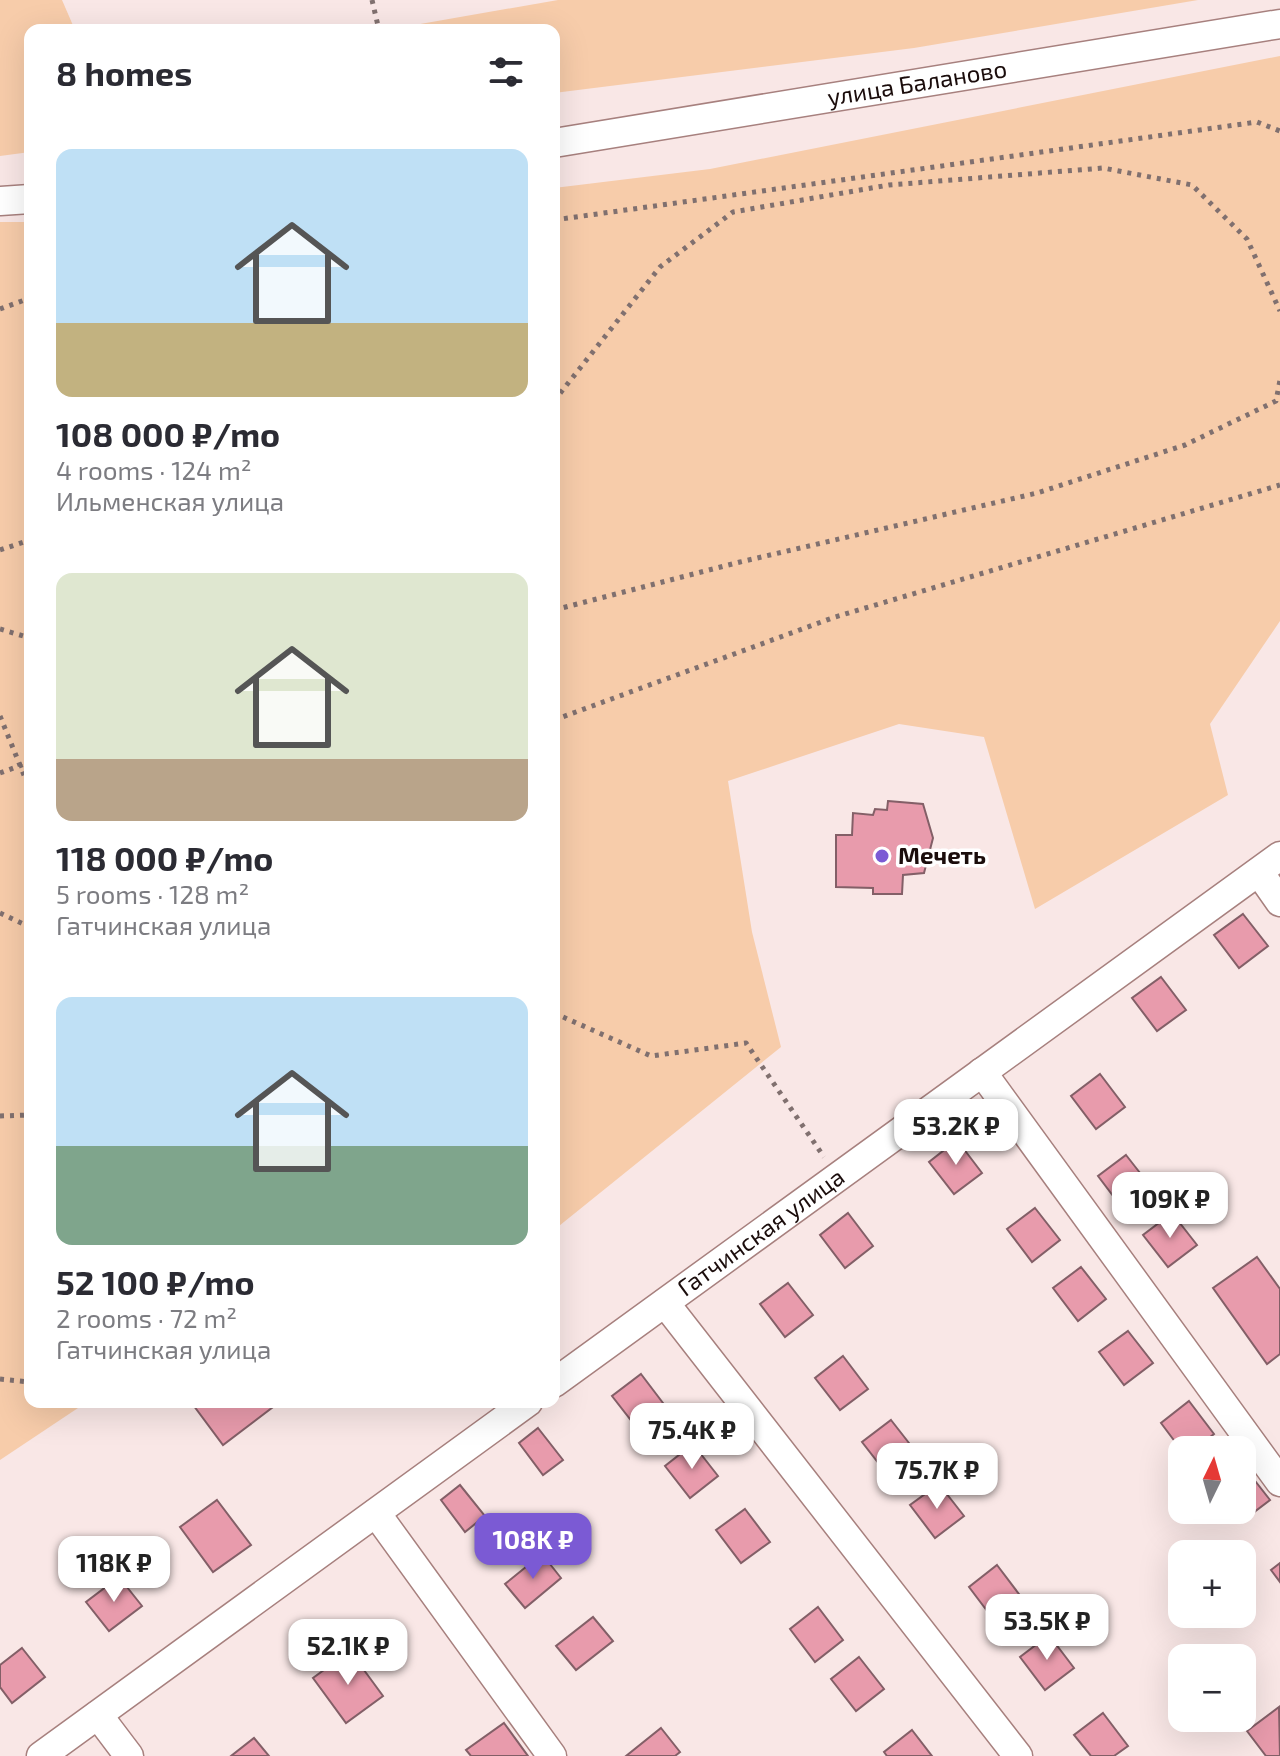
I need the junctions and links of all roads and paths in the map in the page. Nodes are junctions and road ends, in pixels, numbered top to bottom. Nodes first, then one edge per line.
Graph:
1 (372, 0) edge
2 (378, 24) edge
3 (1280, 24) edge
4 (1280, 131) edge
5 (560, 142) edge
6 (24, 199) edge
7 (0, 201) edge
8 (560, 219) edge
9 (24, 300) edge
10 (0, 309) edge
11 (1280, 311) edge
12 (1280, 380) edge
13 (560, 393) edge
14 (1280, 485) edge
15 (24, 542) edge
16 (0, 550) edge
17 (560, 608) edge
18 (0, 629) edge
19 (24, 636) edge
20 (0, 716) edge
21 (560, 718) edge
22 (24, 764) edge
23 (20, 765) junction
24 (0, 773) edge
25 (24, 775) edge
26 (1269, 864) edge
27 (1280, 902) edge
28 (0, 913) edge
29 (24, 924) edge
30 (560, 1016) edge
31 (982, 1072) junction
32 (24, 1115) edge
33 (0, 1116) edge
34 (838, 1177) junction
35 (665, 1303) junction
36 (0, 1379) edge
37 (560, 1379) edge
38 (24, 1381) edge
39 (520, 1408) edge
40 (1280, 1482) edge
41 (376, 1513) junction
42 (98, 1715) junction
43 (41, 1756) edge
44 (129, 1756) edge
45 (552, 1756) edge
46 (1018, 1756) edge

1 - 2 path
3 - 5 street, улица Баланово
4 - 8 path
6 - 7 street
9 - 10 path
11 - 13 path
12 - 17 path
14 - 21 path
15 - 16 path
18 - 19 path
20 - 23 path
22 - 23 path
23 - 24 path
23 - 25 path
26 - 27 street
26 - 31 street, Гатчинская улица
28 - 29 path
30 - 34 path
31 - 34 street, Гатчинская улица
31 - 40 street
32 - 33 path
34 - 35 street, Гатчинская улица
35 - 37 street, Гатчинская улица
35 - 46 street
36 - 38 path
39 - 41 street
41 - 42 street
41 - 45 street
42 - 43 street
42 - 44 street

